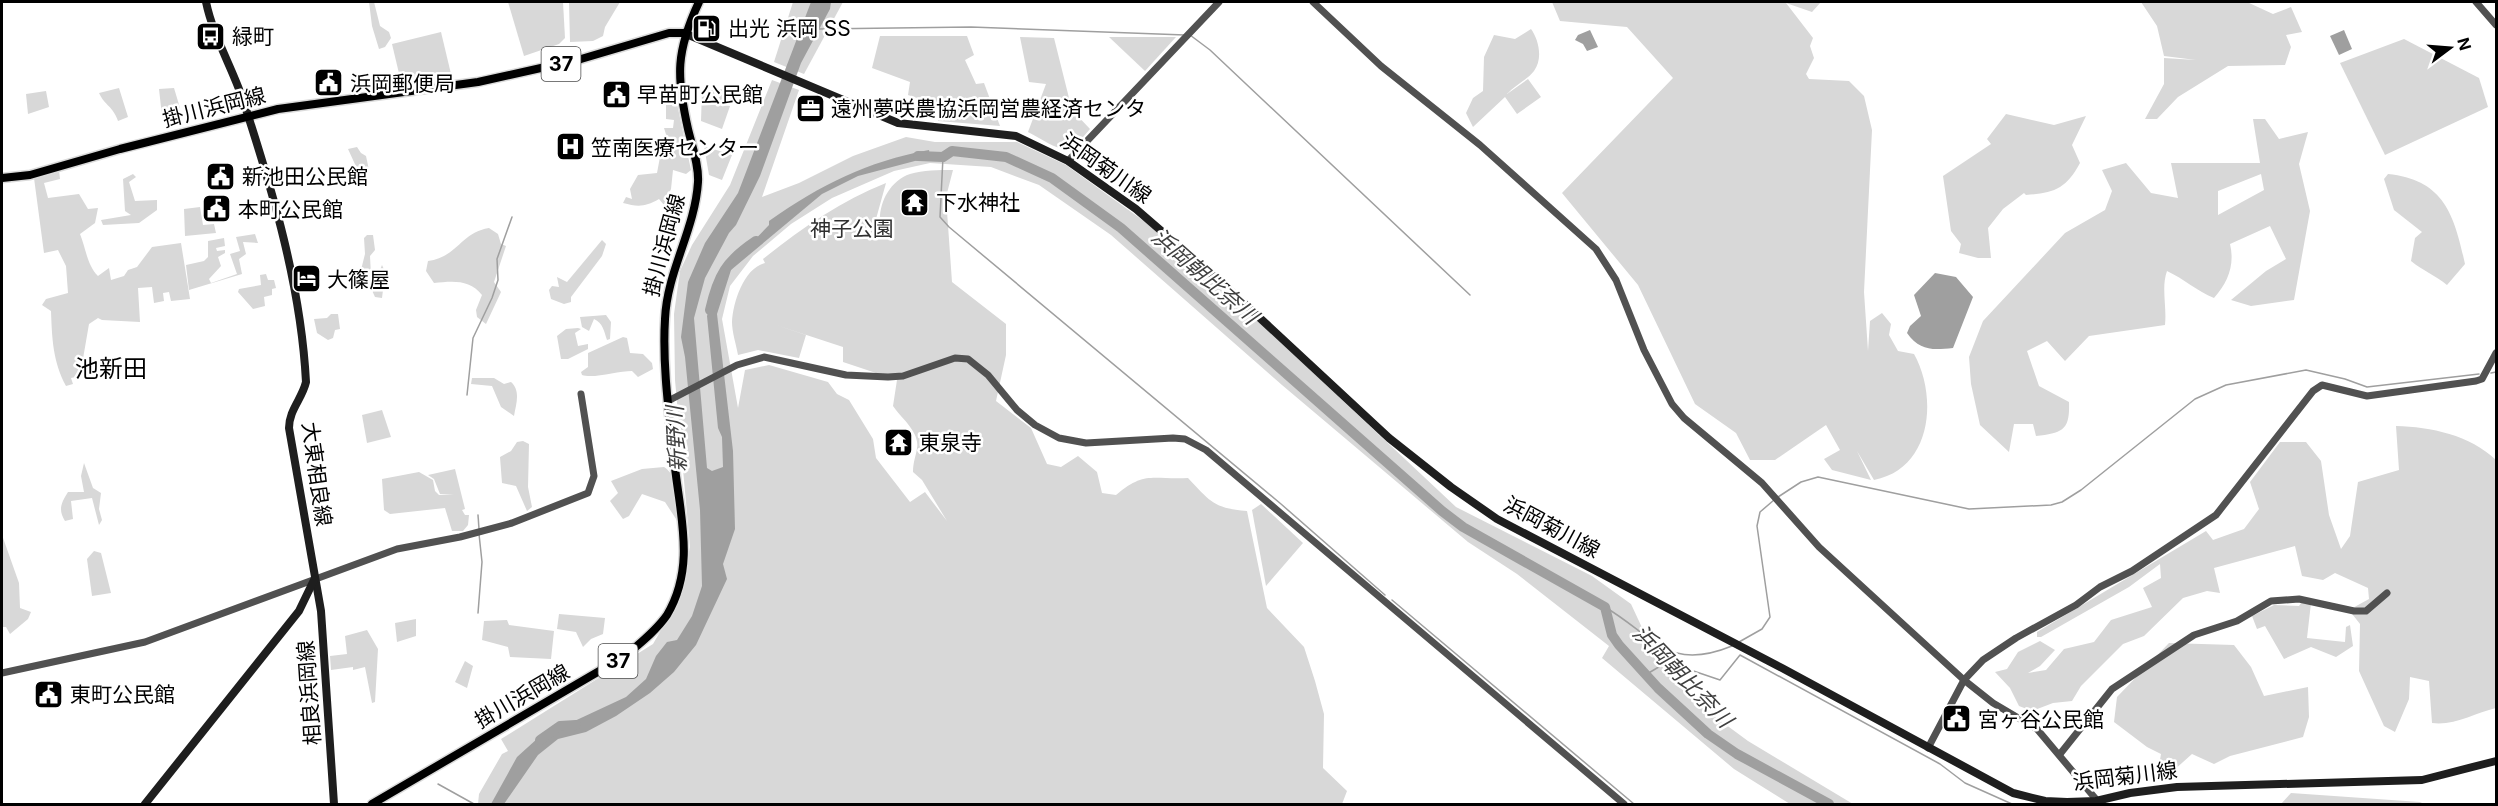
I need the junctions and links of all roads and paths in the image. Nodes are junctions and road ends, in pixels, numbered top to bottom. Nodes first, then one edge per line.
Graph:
1 (206, 2) edge
2 (699, 2) edge
3 (1219, 2) edge
4 (1313, 2) edge
5 (2476, 2) edge
6 (2496, 25) edge
7 (684, 33) junction
8 (248, 116) junction
9 (1068, 161) junction
10 (2, 178) edge
11 (2496, 353) edge
12 (581, 394) dead end
13 (672, 399) junction
14 (315, 579) junction
15 (2387, 593) dead end
16 (2, 674) edge
17 (1964, 681) junction
18 (1928, 748) junction
19 (2060, 754) junction
20 (2496, 760) edge
21 (2098, 803) edge
22 (145, 804) edge
23 (334, 804) edge
24 (372, 804) edge
25 (1624, 804) edge

1 - 8 main road, 大東相良線
2 - 7 main road, 掛川浜岡線 / 37
3 - 9 street
4 - 17 street
5 - 6 street
7 - 8 main road, 掛川浜岡線 / 37
7 - 9 main road, 浜岡菊川線
7 - 13 main road, 掛川浜岡線 / 37
8 - 10 main road, 掛川浜岡線 / 37
8 - 14 main road, 大東相良線
9 - 18 main road, 浜岡菊川線
11 - 17 street
12 - 14 street
13 - 24 main road, 掛川浜岡線 / 37
13 - 25 street
14 - 16 street
14 - 22 main road
14 - 23 main road, 相良浜岡線
15 - 19 street
17 - 18 street
17 - 19 street
18 - 21 main road, 浜岡菊川線
19 - 21 street
20 - 21 main road, 浜岡菊川線

